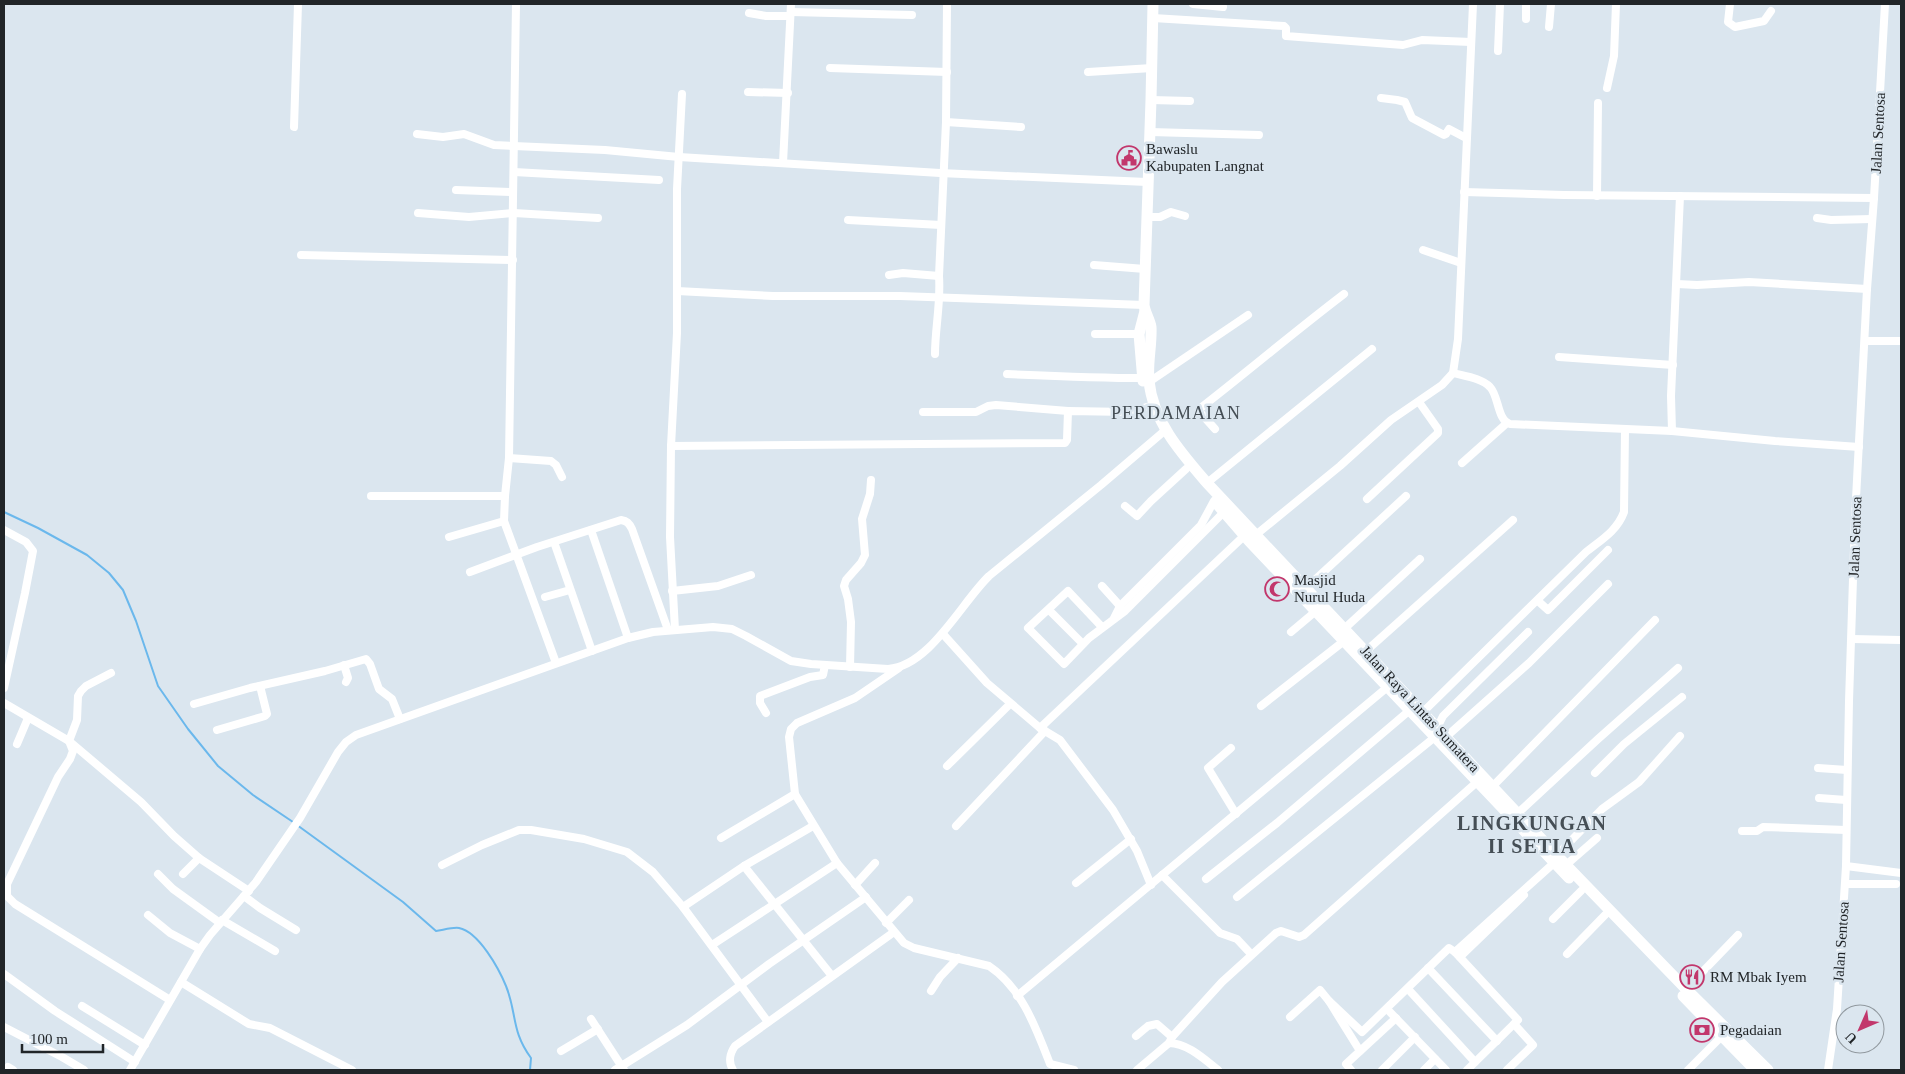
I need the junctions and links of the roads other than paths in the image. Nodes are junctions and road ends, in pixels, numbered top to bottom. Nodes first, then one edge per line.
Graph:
1 (298, 4) edge
2 (516, 4) edge
3 (947, 4) edge
4 (1153, 4) edge
5 (1193, 4) edge
6 (1473, 4) edge
7 (1500, 4) edge
8 (1526, 4) edge
9 (1551, 4) edge
10 (1616, 4) edge
11 (1730, 4) edge
12 (1886, 4) edge
13 (1223, 7) dead end
14 (791, 10) edge
15 (1771, 11) dead end
16 (749, 13) dead end
17 (912, 14) dead end
18 (1153, 18) junction
19 (1526, 19) dead end
20 (1548, 27) dead end
21 (1471, 42) junction
22 (1498, 51) dead end
23 (830, 68) dead end
24 (1152, 68) junction
25 (947, 72) junction
26 (1088, 72) dead end
27 (1607, 88) dead end
28 (748, 92) dead end
29 (788, 93) junction
30 (682, 94) dead end
31 (1381, 98) dead end
32 (1151, 100) junction
33 (1190, 101) dead end
34 (1598, 103) dead end
35 (946, 122) junction
36 (294, 127) dead end
37 (1021, 127) dead end
38 (1150, 132) junction
39 (417, 134) dead end
40 (1259, 135) dead end
41 (1466, 138) junction
42 (515, 146) junction
43 (679, 158) junction
44 (784, 163) junction
45 (514, 172) junction
46 (942, 173) junction
47 (659, 180) dead end
48 (1147, 182) junction
49 (456, 190) dead end
50 (513, 192) junction
51 (1464, 192) junction
52 (1597, 196) junction
53 (1680, 196) junction
54 (1874, 198) junction
55 (514, 213) junction
56 (418, 214) dead end
57 (1147, 216) junction
58 (1185, 216) dead end
59 (598, 218) dead end
60 (1817, 218) dead end
61 (1872, 219) junction
62 (848, 220) dead end
63 (941, 225) junction
64 (1424, 250) dead end
65 (301, 255) dead end
66 (512, 260) junction
67 (1460, 263) junction
68 (1094, 265) dead end
69 (1145, 269) junction
70 (889, 275) dead end
71 (939, 276) junction
72 (1677, 284) junction
73 (1867, 289) junction
74 (677, 292) junction
75 (1344, 294) dead end
76 (941, 298) junction
77 (1144, 308) junction
78 (1248, 315) dead end
79 (1096, 334) dead end
80 (1139, 334) junction
81 (1865, 341) junction
82 (1901, 341) edge
83 (1372, 349) dead end
84 (935, 354) dead end
85 (1559, 357) dead end
86 (1673, 365) junction
87 (1453, 373) junction
88 (1007, 374) dead end
89 (1146, 380) junction
90 (1419, 402) junction
91 (1150, 406) junction
92 (1068, 411) junction
93 (923, 412) dead end
94 (1507, 423) junction
95 (1625, 429) junction
96 (1215, 430) dead end
97 (1672, 431) junction
98 (1162, 433) junction
99 (671, 446) junction
100 (1859, 447) junction
101 (509, 458) junction
102 (1462, 463) dead end
103 (1186, 469) junction
104 (562, 477) dead end
105 (871, 480) dead end
106 (1207, 483) junction
107 (371, 496) dead end
108 (505, 496) junction
109 (1406, 496) dead end
110 (1367, 499) dead end
111 (1214, 501) junction
112 (1125, 506) dead end
113 (1224, 512) junction
114 (1513, 520) dead end
115 (504, 521) junction
116 (4, 530) edge
117 (591, 530) junction
118 (448, 537) dead end
119 (1250, 537) junction
120 (554, 542) junction
121 (1608, 550) dead end
122 (517, 554) junction
123 (1420, 559) dead end
124 (470, 572) dead end
125 (751, 575) dead end
126 (1608, 584) dead end
127 (1102, 586) dead end
128 (1306, 588) junction
129 (570, 590) junction
130 (672, 591) junction
131 (545, 597) dead end
132 (1538, 600) junction
133 (1120, 606) junction
134 (1049, 610) junction
135 (1316, 611) junction
136 (1114, 618) junction
137 (1655, 620) dead end
138 (1102, 627) junction
139 (1344, 629) junction
140 (671, 630) junction
141 (1291, 632) dead end
142 (1528, 632) dead end
143 (943, 634) junction
144 (628, 638) junction
145 (1852, 639) junction
146 (1901, 640) edge
147 (1344, 641) junction
148 (1083, 644) junction
149 (592, 650) junction
150 (1366, 651) junction
151 (556, 663) junction
152 (344, 665) junction
153 (824, 665) junction
154 (850, 667) junction
155 (899, 668) junction
156 (1678, 668) dead end
157 (110, 673) dead end
158 (346, 682) dead end
159 (1390, 684) junction
160 (260, 686) junction
161 (4, 688) edge
162 (1682, 698) dead end
163 (4, 703) edge
164 (194, 704) dead end
165 (1010, 704) junction
166 (1261, 706) dead end
167 (1410, 710) junction
168 (1422, 712) junction
169 (766, 713) dead end
170 (28, 718) junction
171 (400, 719) junction
172 (1043, 729) junction
173 (217, 730) dead end
174 (1436, 732) junction
175 (1447, 736) junction
176 (1680, 736) dead end
177 (69, 741) junction
178 (17, 744) dead end
179 (1231, 748) dead end
180 (947, 766) dead end
181 (1818, 768) dead end
182 (1847, 770) junction
183 (1595, 773) dead end
184 (1477, 782) junction
185 (1493, 786) junction
186 (795, 794) junction
187 (1819, 798) dead end
188 (1846, 800) junction
189 (1518, 813) junction
190 (1236, 814) junction
191 (813, 826) junction
192 (956, 826) dead end
193 (1742, 830) dead end
194 (1846, 830) junction
195 (721, 838) dead end
196 (1597, 838) dead end
197 (1131, 839) junction
198 (199, 858) junction
199 (1556, 859) junction
200 (837, 863) junction
201 (875, 863) dead end
202 (442, 865) dead end
203 (1566, 865) junction
204 (744, 866) junction
205 (1846, 866) junction
206 (1901, 873) edge
207 (158, 874) dead end
208 (183, 874) dead end
209 (1162, 875) junction
210 (1206, 879) dead end
211 (1076, 883) dead end
212 (855, 884) junction
213 (1845, 884) junction
214 (1896, 884) dead end
215 (1151, 885) junction
216 (1581, 891) junction
217 (247, 893) junction
218 (866, 898) junction
219 (1237, 898) dead end
220 (909, 900) dead end
221 (774, 904) junction
222 (683, 907) junction
223 (148, 915) dead end
224 (1605, 915) junction
225 (1553, 919) dead end
226 (221, 921) junction
227 (886, 922) junction
228 (296, 930) dead end
229 (894, 932) junction
230 (1738, 936) dead end
231 (804, 941) junction
232 (712, 945) junction
233 (200, 949) junction
234 (275, 951) dead end
235 (1251, 954) junction
236 (1567, 954) dead end
237 (1457, 955) junction
238 (958, 958) junction
239 (1428, 968) junction
240 (4, 974) edge
241 (832, 976) junction
242 (181, 982) junction
243 (741, 984) junction
244 (1408, 989) junction
245 (1686, 989) junction
246 (931, 991) dead end
247 (1017, 996) junction
248 (170, 1000) junction
249 (1329, 1000) junction
250 (82, 1006) dead end
251 (1387, 1009) junction
252 (1290, 1017) dead end
253 (1396, 1018) junction
254 (592, 1019) dead end
255 (768, 1022) junction
256 (1514, 1024) junction
257 (4, 1027) edge
258 (598, 1029) junction
259 (1136, 1036) dead end
260 (1722, 1036) junction
261 (1415, 1037) junction
262 (1170, 1040) junction
263 (1497, 1041) junction
264 (145, 1045) junction
265 (561, 1051) dead end
266 (1360, 1051) junction
267 (1435, 1059) junction
268 (134, 1062) junction
269 (1475, 1062) junction
270 (1050, 1064) junction
271 (620, 1069) edge
272 (84, 1070) edge
273 (130, 1070) edge
274 (352, 1070) edge
275 (733, 1070) edge
276 (1043, 1070) edge
277 (1074, 1070) edge
278 (1137, 1070) edge
279 (1218, 1070) edge
280 (1350, 1070) edge
281 (1382, 1070) edge
282 (1424, 1070) edge
283 (1446, 1070) edge
284 (1467, 1070) edge
285 (1507, 1070) edge
286 (1688, 1070) edge
287 (1755, 1070) edge
288 (1768, 1070) edge
289 (1828, 1070) edge

1 - 36 street
2 - 42 street
3 - 25 street
4 - 18 highway, Jalan Raya Lintas Sumatera
5 - 13 street
6 - 21 street
7 - 22 street
8 - 19 street
9 - 20 street
10 - 27 street
11 - 15 street
12 - 54 street, Jalan Sentosa
14 - 16 street
14 - 17 street
14 - 29 street
18 - 21 street
18 - 24 highway, Jalan Raya Lintas Sumatera
21 - 41 street
23 - 25 street
24 - 26 street
24 - 32 highway, Jalan Raya Lintas Sumatera
25 - 35 street
28 - 29 street
29 - 44 street
30 - 43 street
31 - 41 street
32 - 33 street
32 - 38 highway, Jalan Raya Lintas Sumatera
34 - 52 street
35 - 37 street
35 - 46 street
38 - 40 street
38 - 48 highway, Jalan Raya Lintas Sumatera
39 - 42 street
41 - 51 street
42 - 43 street
42 - 45 street
43 - 44 street
43 - 74 street
44 - 46 street
45 - 47 street
45 - 50 street
46 - 48 street
46 - 63 street
48 - 57 highway, Jalan Raya Lintas Sumatera
49 - 50 street
50 - 55 street
51 - 52 street
51 - 67 street
52 - 53 street
53 - 54 street
53 - 72 street
54 - 61 street, Jalan Sentosa
55 - 56 street
55 - 59 street
55 - 66 street
57 - 58 street
57 - 69 highway, Jalan Raya Lintas Sumatera
60 - 61 street
61 - 73 street, Jalan Sentosa
62 - 63 street
63 - 71 street
64 - 67 street
65 - 66 street
66 - 101 street
67 - 87 street
68 - 69 street
69 - 77 highway, Jalan Raya Lintas Sumatera
70 - 71 street
71 - 76 street
72 - 73 street
72 - 86 street
73 - 81 street, Jalan Sentosa
74 - 76 street
74 - 99 street
75 - 96 street
76 - 77 street
76 - 84 street
77 - 80 highway, Jalan Raya Lintas Sumatera
77 - 89 highway, Jalan Raya Lintas Sumatera
78 - 89 street
79 - 80 street
80 - 89 highway, Jalan Raya Lintas Sumatera
81 - 82 street
81 - 100 street, Jalan Sentosa
83 - 106 street
85 - 86 street
86 - 97 street
87 - 90 street
87 - 94 street
88 - 89 street
89 - 91 highway, Jalan Raya Lintas Sumatera
89 - 106 highway, Jalan Raya Lintas Sumatera
90 - 110 street
90 - 119 street
91 - 92 street
91 - 98 highway, Jalan Raya Lintas Sumatera
92 - 93 street
92 - 99 street
94 - 95 street
94 - 102 street
95 - 97 street
95 - 132 street
97 - 100 street
98 - 103 highway, Jalan Raya Lintas Sumatera
98 - 143 street
99 - 130 street
100 - 145 street, Jalan Sentosa
101 - 104 street
101 - 108 street
103 - 111 highway, Jalan Raya Lintas Sumatera
103 - 112 street
105 - 154 street
106 - 119 highway, Jalan Raya Lintas Sumatera
107 - 108 street
108 - 115 street
109 - 128 street
111 - 113 highway, Jalan Raya Lintas Sumatera
111 - 133 street
113 - 119 highway, Jalan Raya Lintas Sumatera
113 - 136 street
114 - 150 street
115 - 118 street
115 - 122 street
116 - 161 street
117 - 120 street
117 - 140 street
117 - 144 street
119 - 128 highway, Jalan Raya Lintas Sumatera
119 - 135 highway, Jalan Raya Lintas Sumatera
119 - 172 street
120 - 122 street
120 - 129 street
121 - 132 street
122 - 124 street
122 - 151 street
123 - 139 street
125 - 130 street
126 - 175 street
127 - 133 street
128 - 139 highway, Jalan Raya Lintas Sumatera
129 - 131 street
129 - 149 street
130 - 140 street
132 - 168 street
133 - 136 street
134 - 138 street
134 - 148 street
134 - 148 street
135 - 141 street
135 - 147 highway, Jalan Raya Lintas Sumatera
136 - 138 street
137 - 185 street
138 - 148 street
139 - 150 highway, Jalan Raya Lintas Sumatera
140 - 144 street
140 - 153 street
142 - 174 street
143 - 155 street
143 - 165 street
144 - 149 street
145 - 146 street
145 - 182 street, Jalan Sentosa
147 - 159 highway, Jalan Raya Lintas Sumatera
147 - 166 street
149 - 151 street
150 - 159 highway, Jalan Raya Lintas Sumatera
151 - 171 street
152 - 158 street
152 - 160 street
152 - 171 street
153 - 154 street
153 - 169 street
154 - 155 street
155 - 186 street
156 - 189 street
157 - 177 street
159 - 167 highway, Jalan Raya Lintas Sumatera
159 - 168 highway, Jalan Raya Lintas Sumatera
159 - 190 street
160 - 164 street
160 - 173 street
162 - 183 street
163 - 170 street
165 - 172 street
165 - 180 street
167 - 174 highway, Jalan Raya Lintas Sumatera
167 - 210 street
168 - 174 highway, Jalan Raya Lintas Sumatera
170 - 177 street
170 - 178 street
171 - 217 street
172 - 192 street
172 - 197 street
174 - 175 highway, Jalan Raya Lintas Sumatera
174 - 184 highway, Jalan Raya Lintas Sumatera
174 - 219 street
175 - 185 highway, Jalan Raya Lintas Sumatera
176 - 199 street
177 - 198 street
177 - 248 street
179 - 190 street
181 - 182 street
182 - 188 street, Jalan Sentosa
184 - 199 highway, Jalan Raya Lintas Sumatera
184 - 235 street
185 - 189 highway, Jalan Raya Lintas Sumatera
186 - 191 street
186 - 195 street
187 - 188 street
188 - 194 street, Jalan Sentosa
189 - 199 highway, Jalan Raya Lintas Sumatera
190 - 209 street
191 - 200 street
191 - 204 street
193 - 194 street
194 - 205 street, Jalan Sentosa
196 - 203 street
197 - 211 street
197 - 215 street
198 - 208 street
198 - 217 street
199 - 203 highway, Jalan Raya Lintas Sumatera
199 - 216 highway, Jalan Raya Lintas Sumatera
199 - 237 street
200 - 212 street
200 - 221 street
201 - 212 street
202 - 222 street
203 - 245 highway, Jalan Raya Lintas Sumatera
204 - 221 street
204 - 222 street
205 - 206 street
205 - 213 street, Jalan Sentosa
207 - 226 street
209 - 215 street
209 - 235 street
212 - 218 street
213 - 214 street
213 - 289 street, Jalan Sentosa
215 - 247 street
216 - 224 highway, Jalan Raya Lintas Sumatera
216 - 225 street
217 - 226 street
217 - 228 street
218 - 227 street
218 - 231 street
220 - 227 street
221 - 231 street
221 - 232 street
222 - 232 street
223 - 233 street
224 - 236 street
224 - 260 highway, Jalan Raya Lintas Sumatera
226 - 233 street
226 - 234 street
227 - 229 street
229 - 238 street
229 - 241 street
230 - 245 street
231 - 241 street
231 - 243 street
232 - 243 street
233 - 242 street
235 - 262 street
237 - 239 street
237 - 256 street
238 - 246 street
238 - 247 street
239 - 244 street
239 - 263 street
240 - 268 street
241 - 255 street
242 - 248 street
242 - 274 street
243 - 255 street
243 - 271 street
244 - 251 street
244 - 269 street
245 - 288 highway, Jalan Raya Lintas Sumatera
247 - 270 street
248 - 264 street
249 - 251 street
249 - 252 street
249 - 266 street
250 - 264 street
251 - 253 street
253 - 261 street
253 - 266 street
254 - 258 street
255 - 275 street
256 - 263 street
256 - 285 street
257 - 272 street
258 - 265 street
258 - 271 street
259 - 262 street
260 - 286 street
260 - 287 highway, Jalan Raya Lintas Sumatera
261 - 267 street
261 - 281 street
262 - 278 street
262 - 279 street
263 - 269 street
264 - 268 street
266 - 280 street
267 - 282 street
267 - 283 street
268 - 273 street
269 - 284 street
270 - 276 street
270 - 277 street

